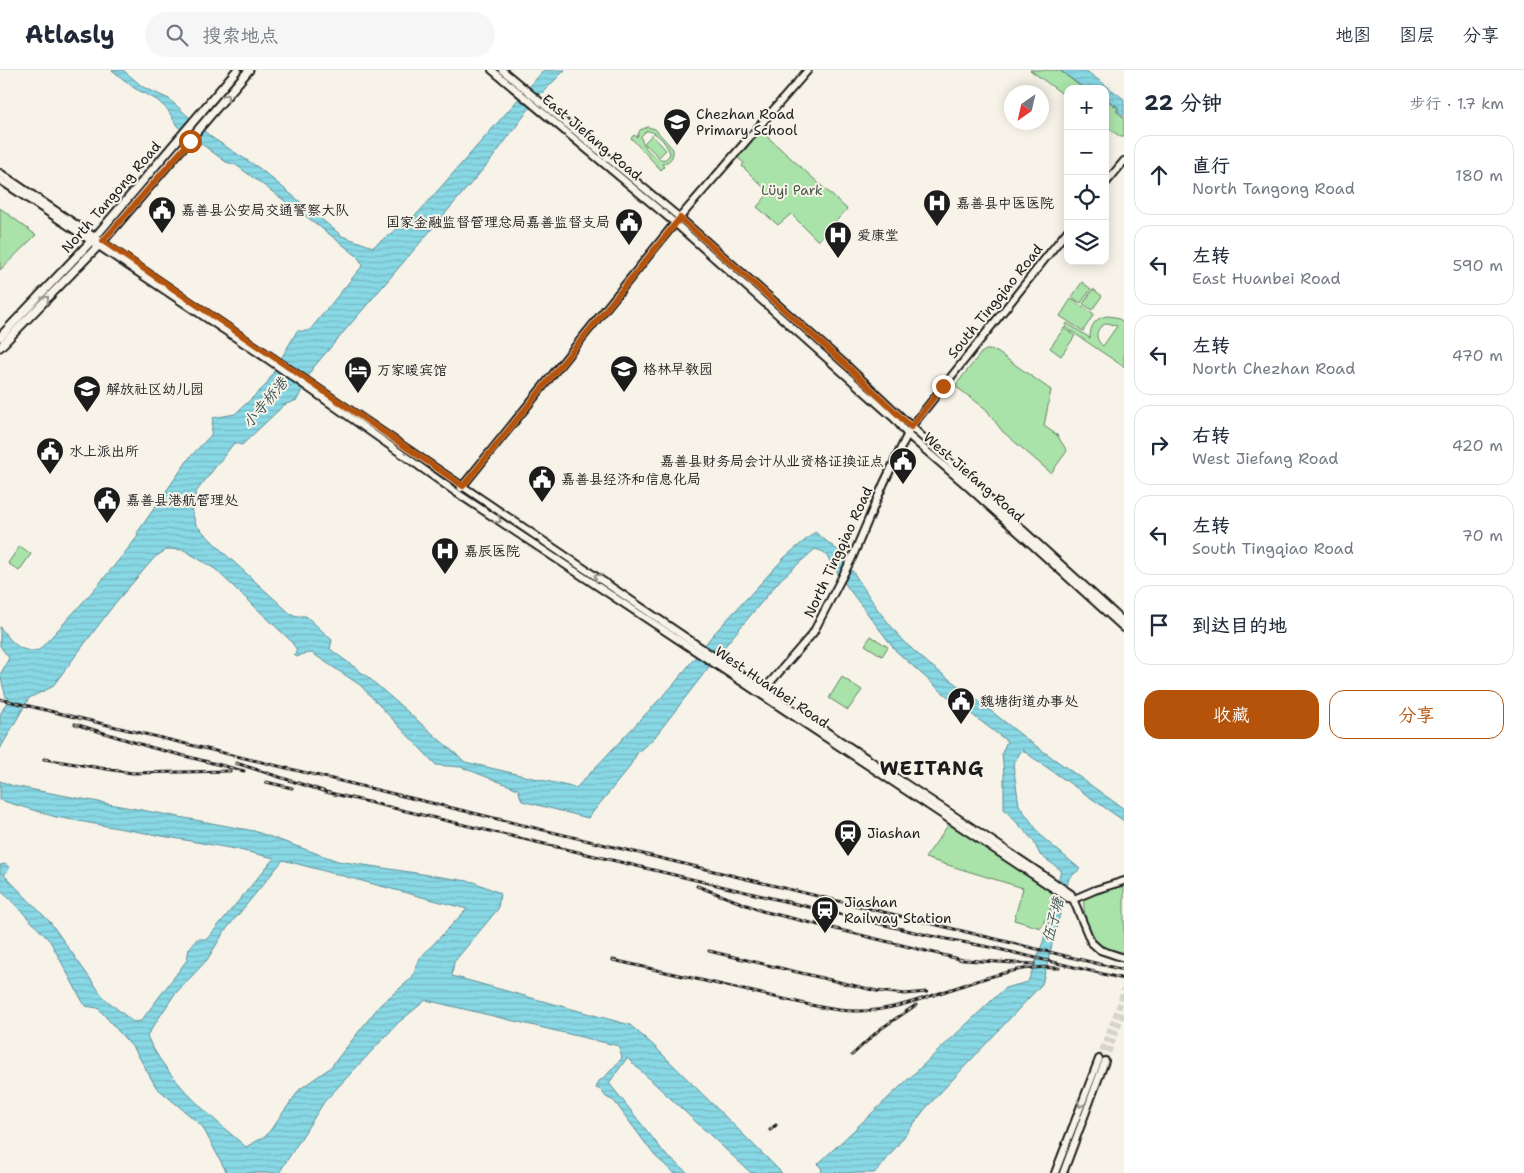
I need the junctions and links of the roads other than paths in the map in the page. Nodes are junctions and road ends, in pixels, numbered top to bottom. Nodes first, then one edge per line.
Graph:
1 (237, 70) edge
2 (249, 70) edge
3 (492, 70) edge
4 (502, 70) edge
5 (808, 70) edge
6 (519, 88) junction
7 (1124, 161) edge
8 (0, 173) edge
9 (1109, 179) edge
10 (0, 180) edge
11 (677, 220) junction
12 (1064, 235) edge
13 (97, 241) junction
14 (0, 337) edge
15 (0, 347) edge
16 (316, 391) junction
17 (911, 427) junction
18 (908, 435) junction
19 (463, 486) junction
20 (457, 493) junction
21 (1124, 622) edge
22 (1124, 628) edge
23 (694, 646) junction
24 (762, 692) junction
25 (1124, 881) edge
26 (1071, 897) junction
27 (1124, 958) edge
28 (1055, 1173) edge
29 (1063, 1173) edge

1 - 13 main road, North Tangong Road
13 -> 2 main road, North Tangong Road
3 - 6 street, East Jiefang Road
4 - 6 street, East Jiefang Road
5 - 11 street
6 - 11 street, East Jiefang Road
7 - 9 street
8 - 13 street
10 - 13 street
11 - 17 street, West Jiefang Road
11 - 18 street, West Jiefang Road
11 - 19 street
12 - 17 street, South Tingqiao Road
13 - 14 main road, North Tangong Road
15 -> 13 main road, North Tangong Road
13 - 16 street
16 - 19 street, West Huanbei Road
16 - 20 street, West Huanbei Road
17 - 18 street, South Tingqiao Road
17 - 21 street, West Jiefang Road
18 - 22 street, West Jiefang Road
18 - 24 street, North Tingqiao Road
19 - 20 street
23 -> 19 street, West Huanbei Road
20 -> 23 street, West Huanbei Road
23 - 24 street, West Huanbei Road
24 - 26 street, West Huanbei Road
25 - 26 street
26 - 27 street
29 -> 28 street

